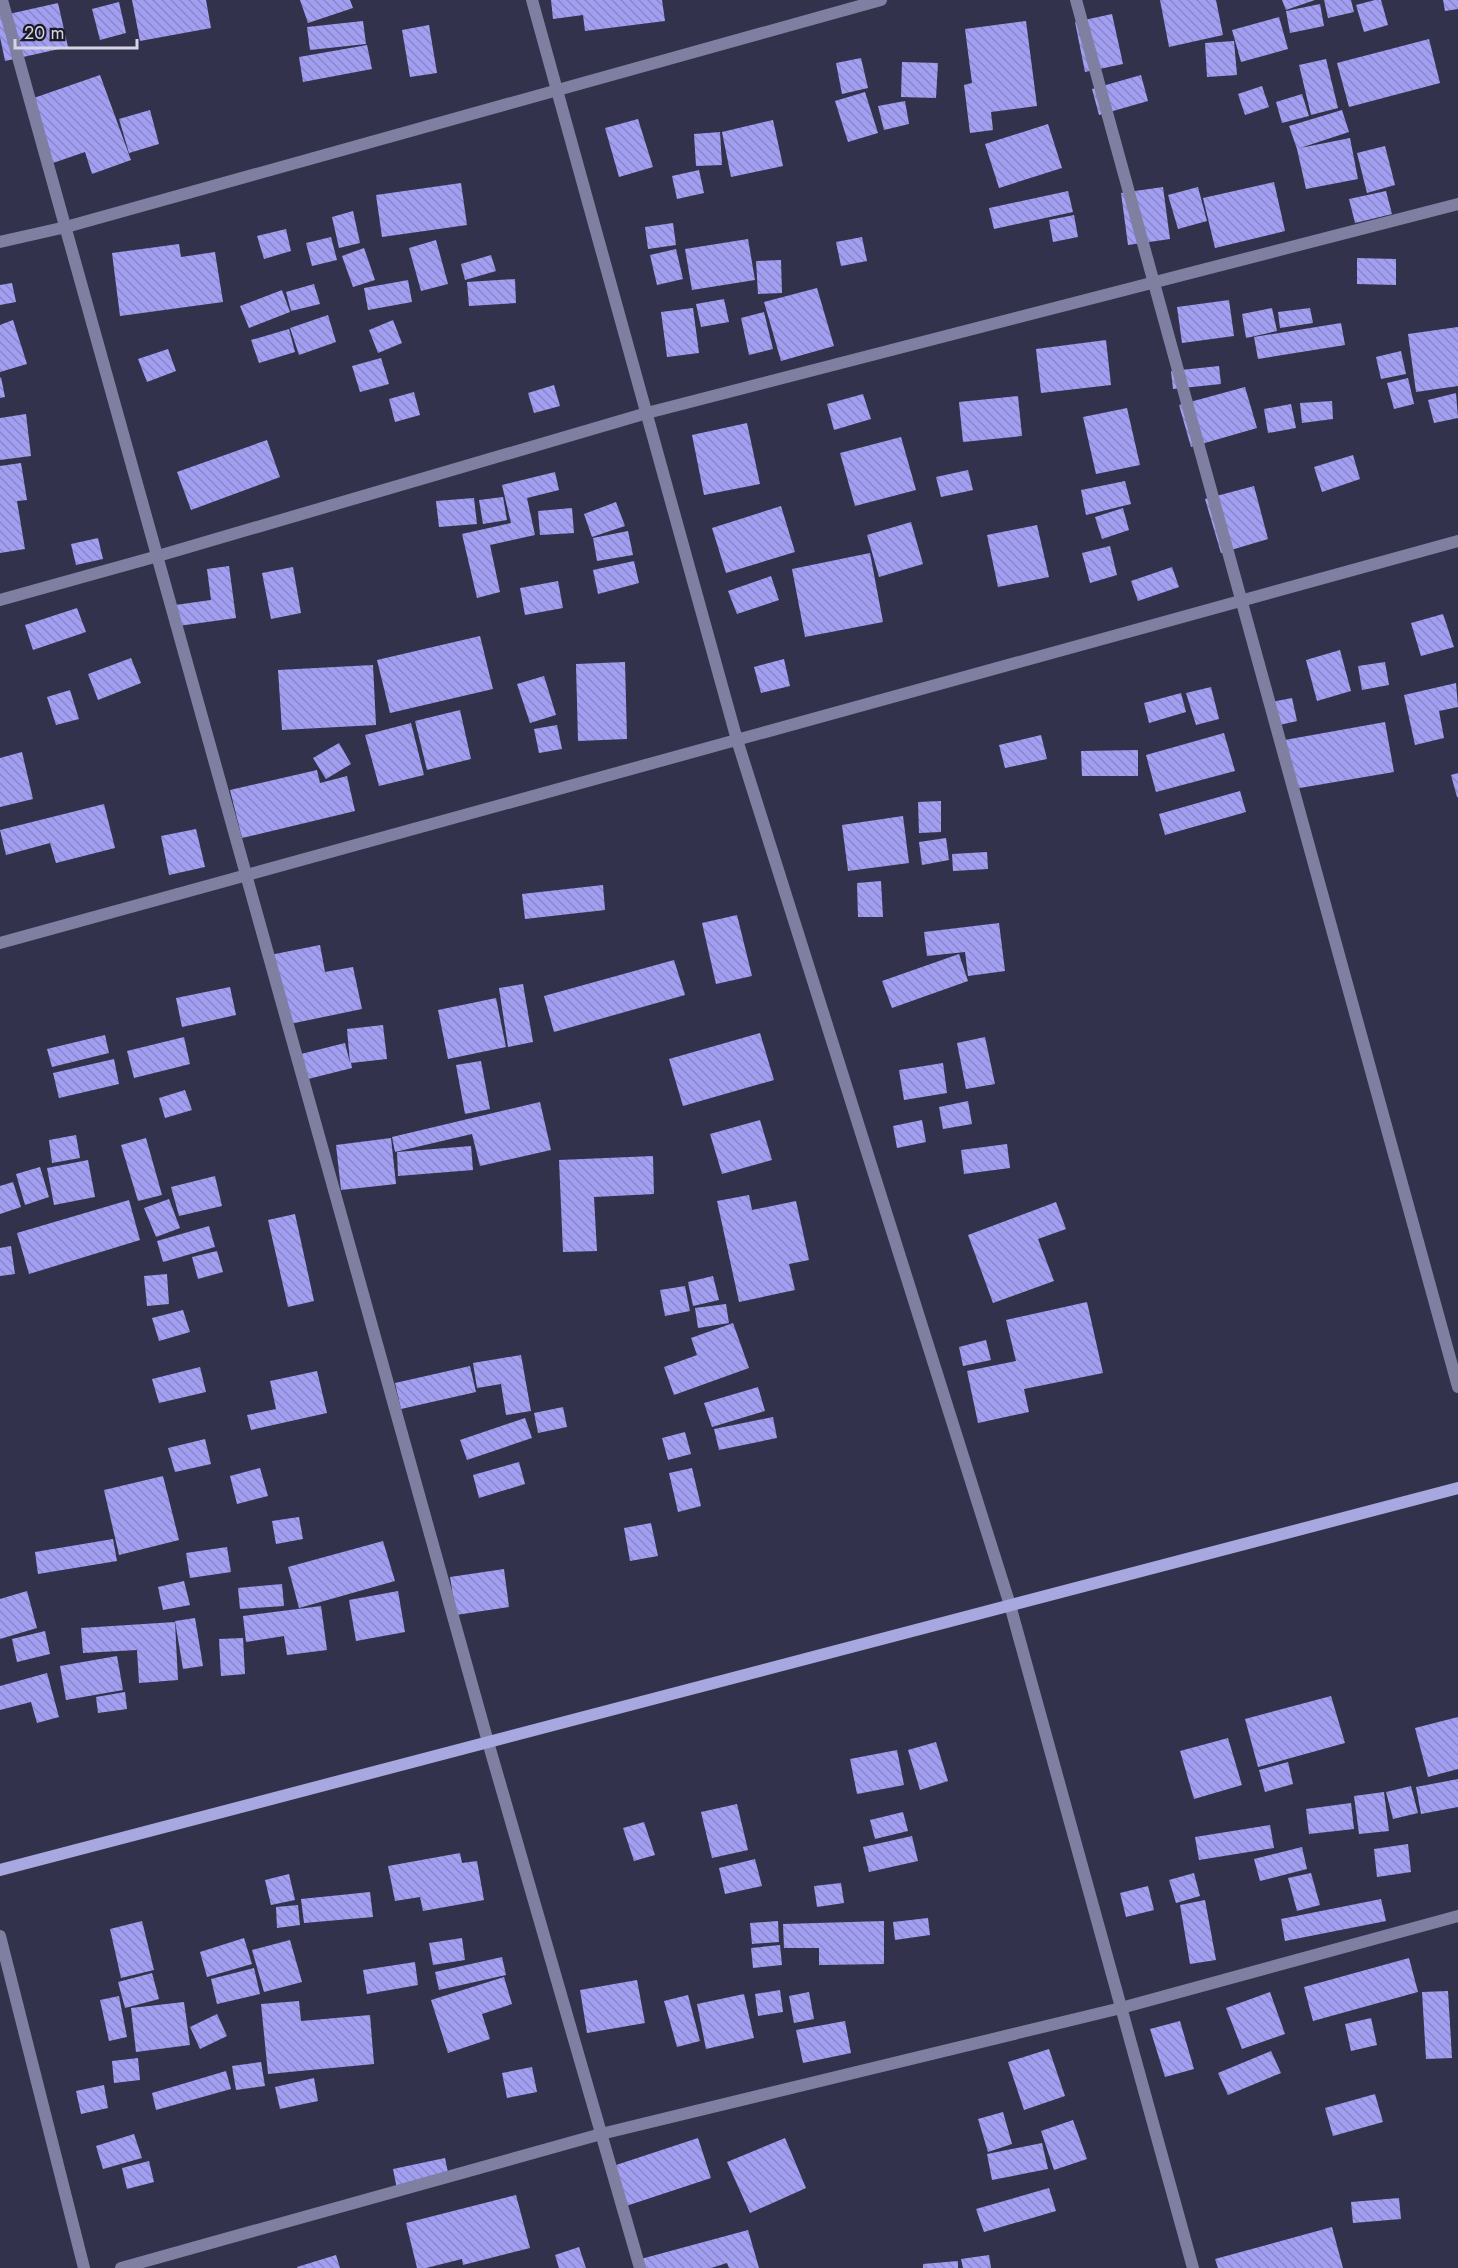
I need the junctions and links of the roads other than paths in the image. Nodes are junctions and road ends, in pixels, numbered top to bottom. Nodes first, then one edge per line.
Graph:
1 (2, 0) edge
2 (532, 0) edge
3 (881, 0) edge
4 (1076, 0) edge
5 (557, 90) junction
6 (1458, 204) edge
7 (66, 227) junction
8 (0, 242) edge
9 (1155, 284) junction
10 (647, 413) junction
11 (1458, 541) edge
12 (158, 556) junction
13 (0, 600) edge
14 (1242, 601) junction
15 (737, 740) junction
16 (248, 875) junction
17 (0, 943) edge
18 (1458, 1387) edge
19 (1458, 1488) edge
20 (1010, 1605) junction
21 (488, 1742) junction
22 (0, 1870) edge
23 (1458, 1916) edge
24 (0, 1936) edge
25 (1121, 2008) junction
26 (601, 2134) junction
27 (84, 2268) edge
28 (121, 2268) edge
29 (640, 2268) edge
30 (1193, 2268) edge

1 - 7 street
2 - 5 street
3 - 5 street
4 - 9 street
5 - 7 street
5 - 10 street
6 - 9 street
7 - 8 street
7 - 12 street
9 - 10 street
9 - 14 street
10 - 12 street
10 - 15 street
11 - 14 street
12 - 13 street
12 - 16 street
14 - 15 street
14 - 18 street
15 - 16 street
15 - 20 street
16 - 17 street
16 - 21 street
19 - 20 street
20 - 21 street
20 - 25 street
21 - 22 street
21 - 26 street
23 - 25 street
24 - 27 street
25 - 26 street
25 - 30 street
26 - 28 street
26 - 29 street

